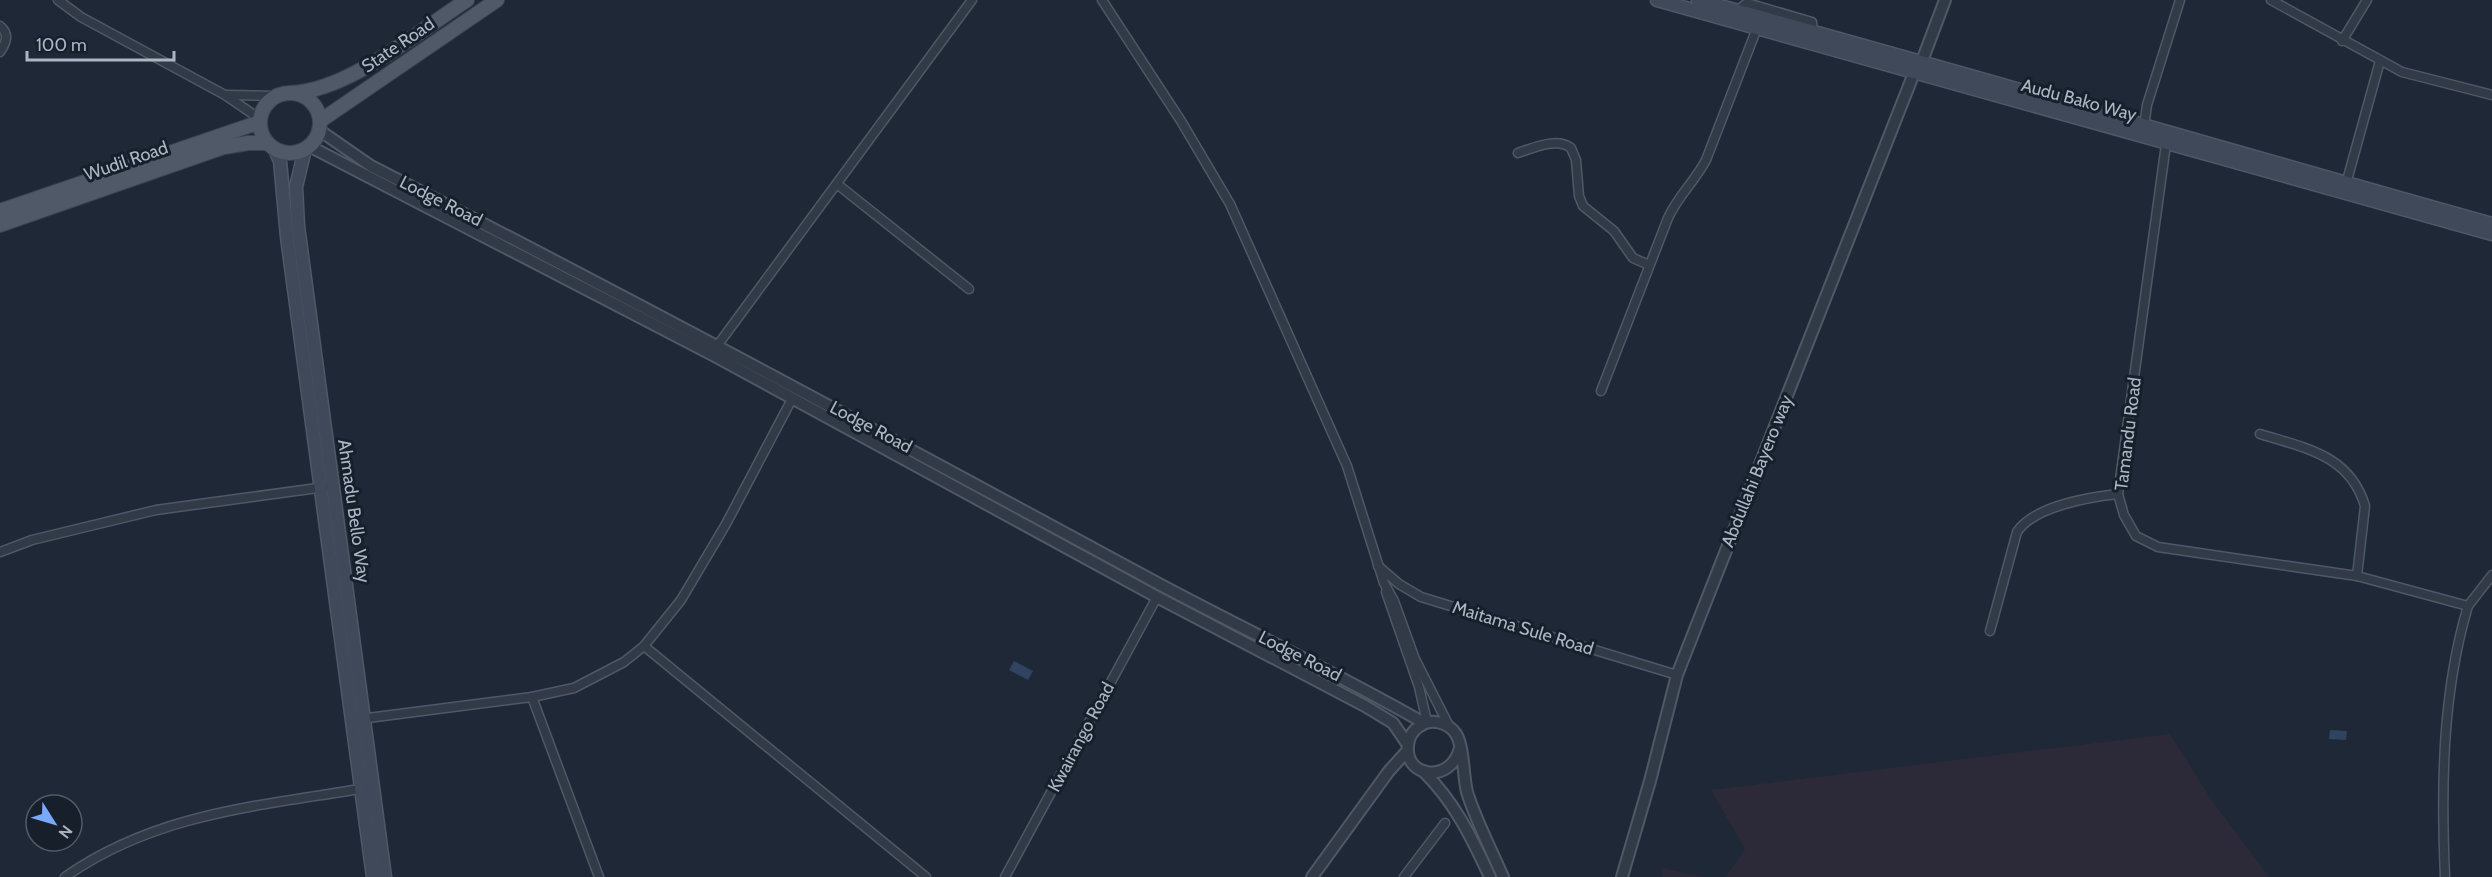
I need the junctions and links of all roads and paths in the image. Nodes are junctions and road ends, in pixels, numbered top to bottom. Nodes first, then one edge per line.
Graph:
1 (58, 0) edge
2 (467, 0) edge
3 (497, 0) edge
4 (972, 0) edge
5 (1102, 0) edge
6 (1657, 0) edge
7 (1698, 0) edge
8 (1945, 0) edge
9 (2180, 0) edge
10 (2271, 0) edge
11 (2367, 0) edge
12 (1715, 2) edge
13 (0, 26) edge
14 (1757, 28) junction
15 (2342, 40) junction
16 (0, 52) edge
17 (1922, 61) junction
18 (2380, 61) junction
19 (1914, 73) junction
20 (291, 93) junction
21 (225, 95) junction
22 (2492, 95) edge
23 (276, 96) junction
24 (260, 120) junction
25 (320, 126) junction
26 (2144, 127) junction
27 (2167, 138) junction
28 (271, 146) junction
29 (307, 148) junction
30 (1518, 153) dead end
31 (2346, 183) junction
32 (837, 184) junction
33 (0, 211) edge
34 (2492, 224) edge
35 (0, 225) edge
36 (2492, 234) edge
37 (1649, 265) junction
38 (969, 289) dead end
39 (717, 346) junction
40 (1601, 391) dead end
41 (792, 399) junction
42 (316, 405) junction
43 (2260, 434) dead end
44 (326, 486) junction
45 (2118, 494) junction
46 (0, 552) edge
47 (1378, 566) junction
48 (2492, 575) edge
49 (2357, 576) junction
50 (1384, 583) junction
51 (1157, 597) junction
52 (2468, 606) junction
53 (1990, 631) dead end
54 (644, 646) junction
55 (1677, 675) junction
56 (532, 697) junction
57 (357, 720) junction
58 (1425, 723) junction
59 (1449, 726) junction
60 (1408, 747) junction
61 (1460, 748) junction
62 (1418, 767) junction
63 (1389, 771) junction
64 (367, 788) junction
65 (1445, 823) dead end
66 (64, 877) edge
67 (373, 877) edge
68 (385, 877) edge
69 (599, 877) edge
70 (926, 877) edge
71 (1005, 877) edge
72 (1312, 877) edge
73 (1404, 877) edge
74 (1490, 877) edge
75 (1503, 877) edge
76 (1622, 877) edge
77 (2445, 877) edge

1 - 21 street
2 - 20 main road, State Road
3 - 25 main road, State Road
4 - 32 street
5 - 47 street
6 - 14 main road, Audu Bako Way
7 - 12 main road, Audu Bako Way
8 - 17 street
9 - 26 street
10 - 15 street
11 - 15 street
12 - 17 main road, Audu Bako Way
13 - 16 street
14 - 19 main road, Audu Bako Way
14 - 37 street
15 - 18 street
17 - 26 main road, Audu Bako Way
18 - 22 street
18 - 31 street
19 - 27 main road, Audu Bako Way
19 - 55 street, Abdullahi Bayero way
20 - 23 main road
20 - 25 main road
21 - 23 street
21 - 24 street
23 - 24 main road
24 - 28 main road
24 - 33 main road, Wudil Road
25 - 29 main road
25 - 39 street, Lodge Road
26 - 27 main road, Audu Bako Way
27 - 31 main road, Audu Bako Way
27 - 36 main road, Audu Bako Way
27 - 45 street, Tamandu Road
28 - 29 main road
28 - 35 main road, Wudil Road
28 - 42 main road, Ahmadu Bello Way
29 - 41 street, Lodge Road
29 - 42 main road, Ahmadu Bello Way
30 - 37 street
31 - 34 main road, Audu Bako Way
32 - 38 street
32 - 39 street
37 - 40 street
39 - 58 street, Lodge Road
41 - 51 street, Lodge Road
41 - 54 street
42 - 44 main road, Ahmadu Bello Way
43 - 49 street
44 - 46 street
44 - 57 main road, Ahmadu Bello Way
45 - 49 street, Tamandu Road
45 - 53 street
47 - 50 street
47 - 55 street, Maitama Sule Road
48 - 52 street
49 - 52 street, Tamandu Road
50 - 58 street
50 - 59 street
51 - 60 street, Lodge Road
51 - 71 street, Kwairango Road
52 - 77 street
54 - 56 street
54 - 70 street
55 - 76 street, Abdullahi Bayero way
56 - 57 street
56 - 69 street
57 - 64 main road, Ahmadu Bello Way
58 - 59 street
58 - 60 street
59 - 61 street
60 - 62 street
60 - 63 street
61 - 62 street
61 - 75 street
62 - 63 street
62 - 74 street
63 - 72 street
64 - 66 street
64 - 67 main road, Ahmadu Bello Way
64 - 68 main road, Ahmadu Bello Way
65 - 73 street

